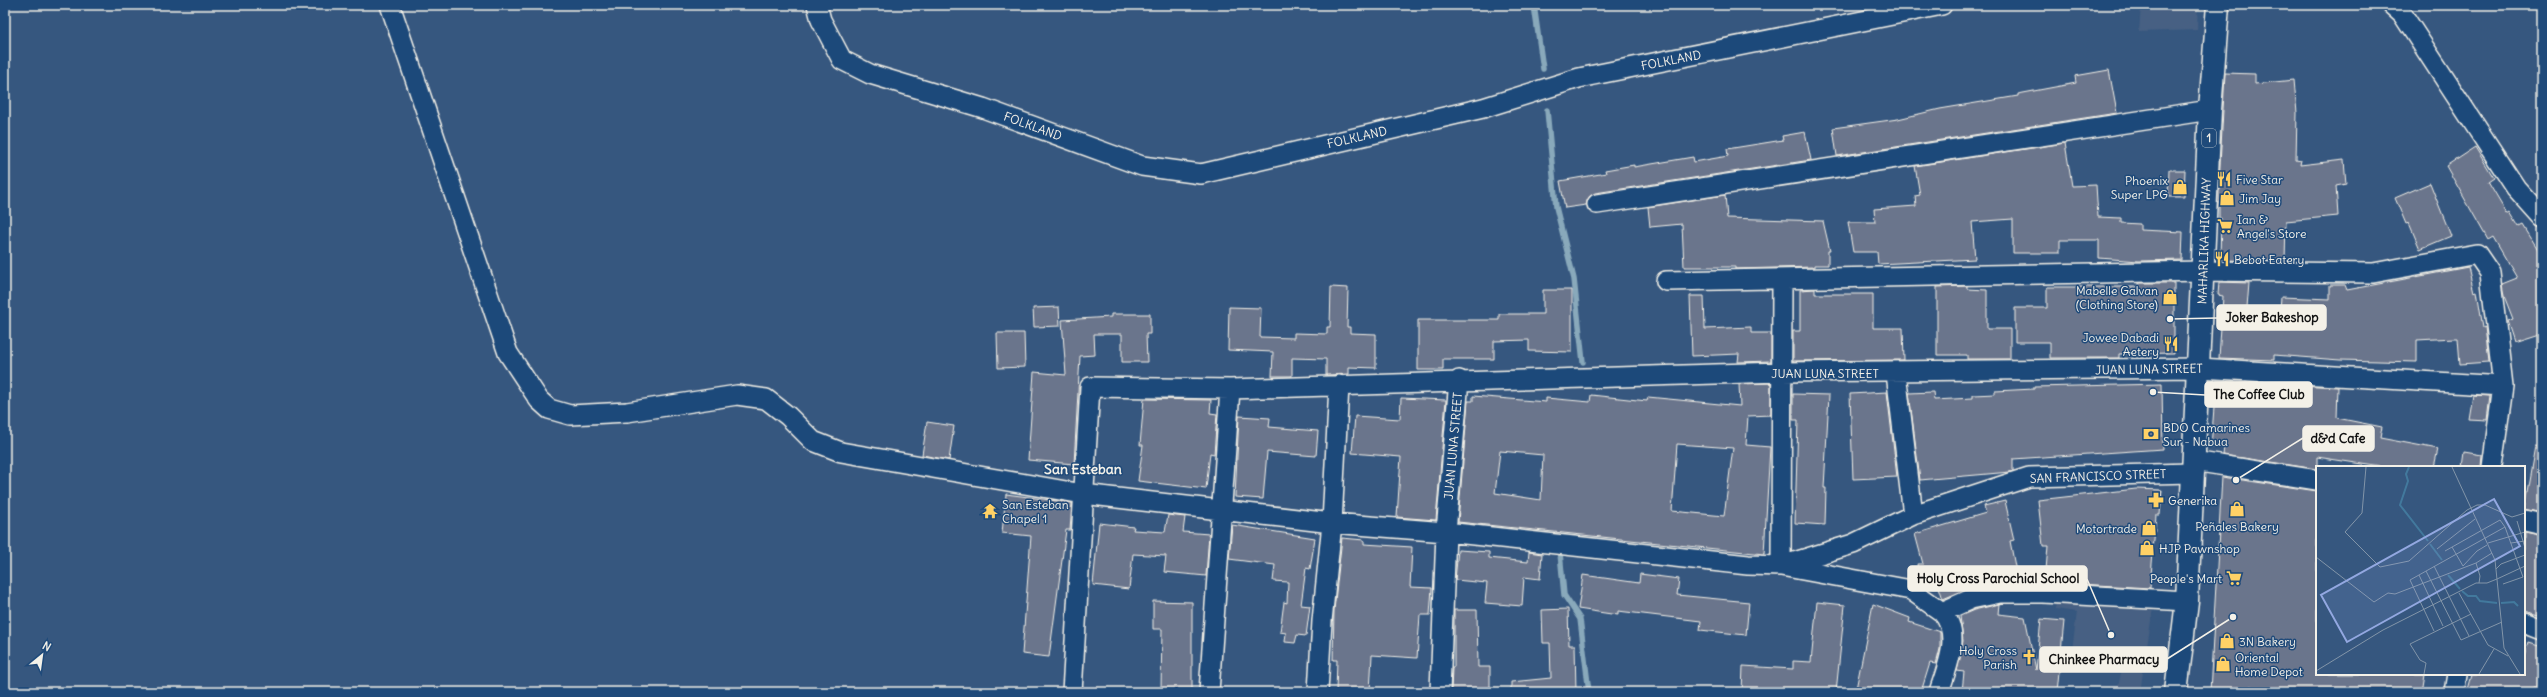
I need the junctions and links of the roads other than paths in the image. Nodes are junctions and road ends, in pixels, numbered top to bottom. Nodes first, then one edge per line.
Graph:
1 (390, 5) edge
2 (817, 5) edge
3 (1942, 5) edge
4 (2218, 5) edge
5 (2392, 5) edge
6 (2210, 110) junction
7 (1597, 204) dead end
8 (2542, 216) edge
9 (2203, 271) junction
10 (1782, 279) junction
11 (1666, 281) dead end
12 (2199, 368) junction
13 (1781, 372) junction
14 (1896, 373) junction
15 (1459, 380) junction
16 (1339, 385) junction
17 (2504, 386) junction
18 (1230, 389) junction
19 (2492, 466) edge
20 (2192, 467) junction
21 (2316, 480) edge
22 (1083, 494) junction
23 (1222, 510) junction
24 (1913, 515) junction
25 (2525, 520) edge
26 (1332, 523) junction
27 (2542, 524) edge
28 (1446, 532) junction
29 (1780, 566) junction
30 (2187, 601) junction
31 (1942, 612) junction
32 (2525, 623) edge
33 (2542, 630) edge
34 (2457, 675) edge
35 (1072, 692) edge
36 (1208, 692) edge
37 (1318, 692) edge
38 (1440, 692) edge
39 (1940, 692) edge
40 (2176, 692) edge
41 (2454, 692) edge

1 - 22 street
2 - 3 street, FOLKLAND
4 - 6 highway, MAHARLIKA HIGHWAY / 1
5 - 8 street
6 - 7 street
6 - 9 highway, MAHARLIKA HIGHWAY / 1
9 - 10 street
9 - 12 highway, MAHARLIKA HIGHWAY / 1
9 - 17 street
10 - 11 street
10 - 13 street
12 - 14 street, JUAN LUNA STREET
12 - 17 street, JUAN LUNA STREET
12 - 20 highway, MAHARLIKA HIGHWAY / 1
13 - 14 street, JUAN LUNA STREET
13 - 15 street, JUAN LUNA STREET
13 - 29 street
14 - 24 street
15 - 16 street
15 - 28 street, JUAN LUNA STREET
16 - 18 street
16 - 26 street
17 - 19 street
18 - 22 street
18 - 23 street
20 - 21 street, SAN FRANCISCO STREET
20 - 24 street, SAN FRANCISCO STREET
20 - 30 highway, MAHARLIKA HIGHWAY / 1
22 - 23 street
22 - 35 street
23 - 26 street
23 - 36 street
24 - 29 street, SAN FRANCISCO STREET
25 - 27 street
26 - 28 street
26 - 37 street
28 - 29 street
28 - 38 street, JUAN LUNA STREET
29 - 31 street
30 - 31 street
30 - 40 highway, MAHARLIKA HIGHWAY / 1
31 - 39 street
32 - 33 street
34 - 41 street

